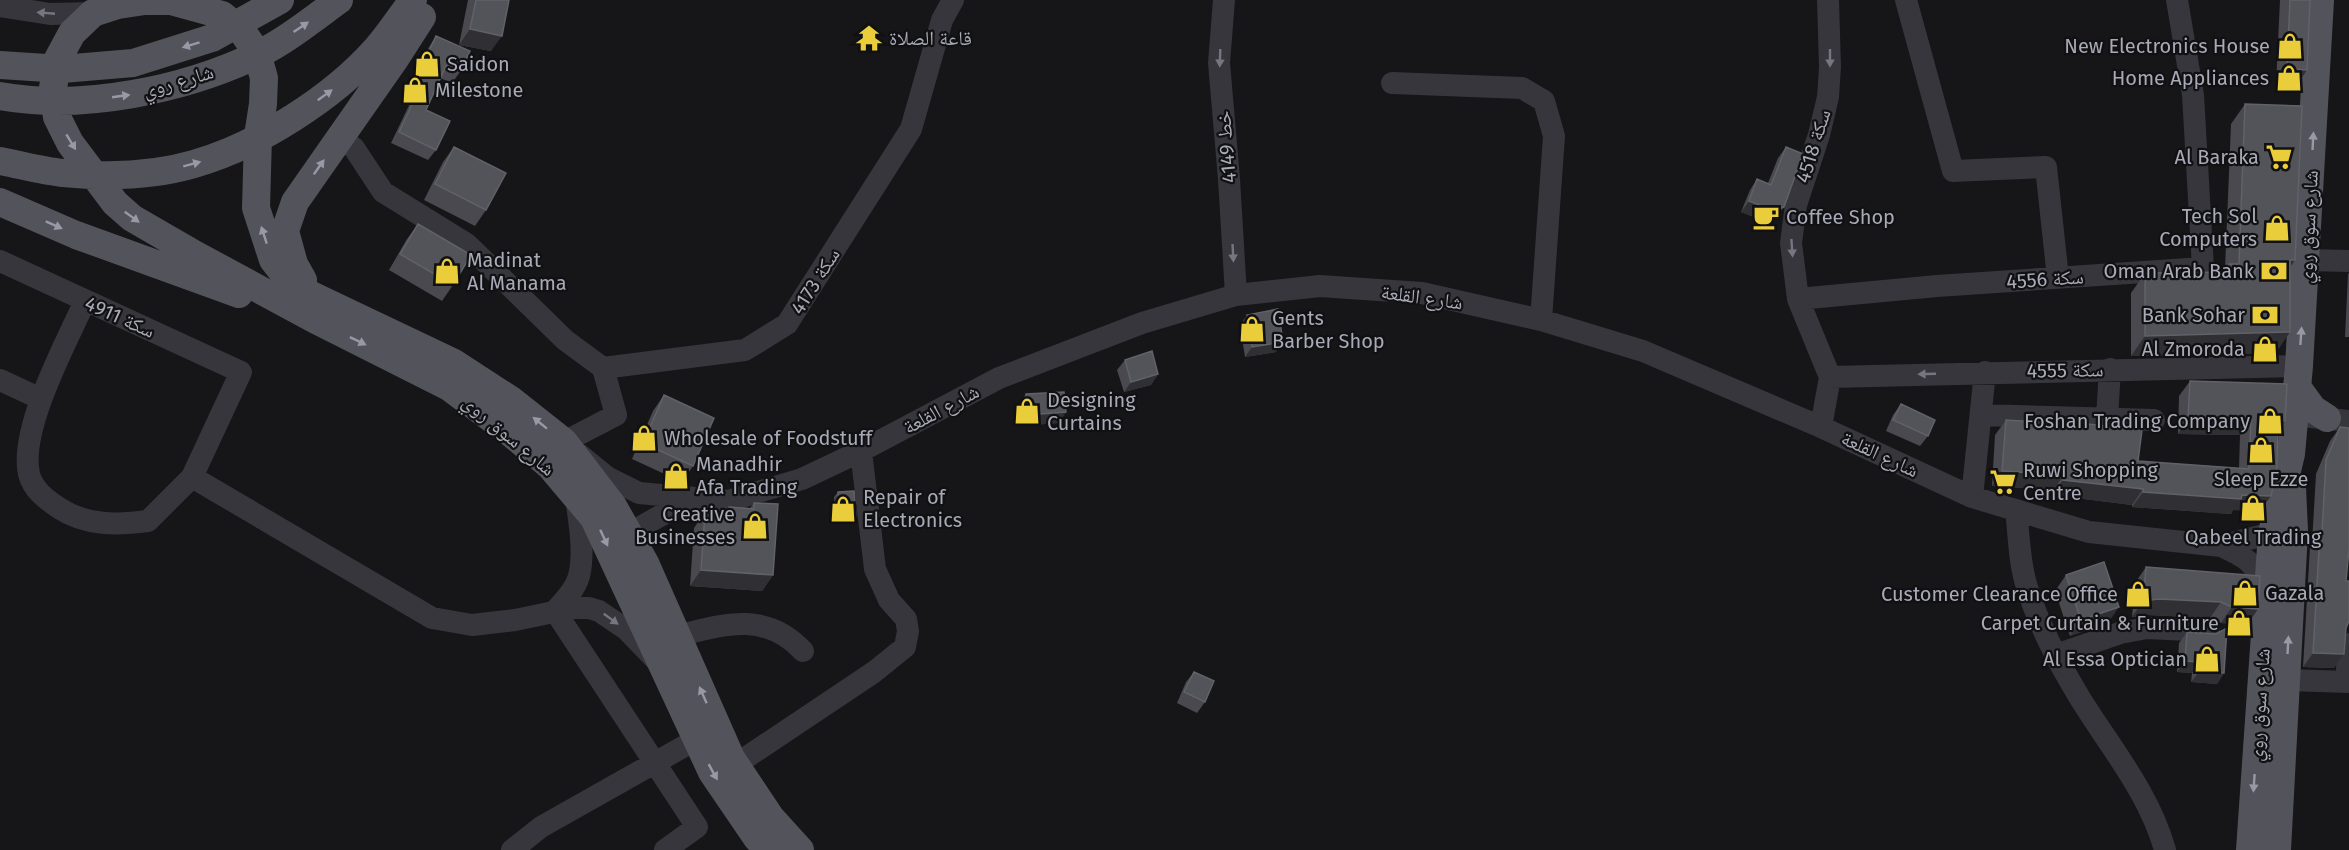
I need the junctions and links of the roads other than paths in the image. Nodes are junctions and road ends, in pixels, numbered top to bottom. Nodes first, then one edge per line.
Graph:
1 (280, 0) edge
2 (339, 0) edge
3 (413, 0) edge
4 (432, 0) edge
5 (953, 0) edge
6 (1224, 0) edge
7 (1828, 0) edge
8 (1906, 0) edge
9 (2176, 0) edge
10 (2320, 0) edge
11 (202, 3) edge
12 (0, 6) edge
13 (93, 13) junction
14 (0, 65) edge
15 (1392, 83) dead end
16 (0, 96) edge
17 (258, 136) junction
18 (339, 138) junction
19 (0, 161) edge
20 (93, 174) junction
21 (0, 202) edge
22 (2307, 260) junction
23 (0, 261) edge
24 (2349, 261) edge
25 (2058, 278) junction
26 (1236, 295) junction
27 (1798, 298) junction
28 (85, 301) junction
29 (312, 307) junction
30 (1541, 320) junction
31 (603, 368) junction
32 (2110, 369) junction
33 (1986, 372) junction
34 (2298, 376) junction
35 (1830, 377) junction
36 (0, 380) edge
37 (41, 399) junction
38 (1982, 415) junction
39 (2107, 418) junction
40 (2154, 420) dead end
41 (2338, 420) edge
42 (1821, 427) junction
43 (2293, 436) junction
44 (564, 442) junction
45 (861, 451) junction
46 (192, 477) junction
47 (576, 497) junction
48 (1972, 497) junction
49 (692, 498) junction
50 (2016, 510) junction
51 (2283, 532) junction
52 (628, 534) junction
53 (2221, 546) junction
54 (2267, 592) junction
55 (555, 611) junction
56 (2209, 631) edge
57 (677, 636) junction
58 (2349, 644) edge
59 (803, 651) dead end
60 (2056, 655) junction
61 (665, 669) junction
62 (2287, 680) junction
63 (2347, 682) edge
64 (697, 739) junction
65 (654, 762) junction
66 (735, 765) junction
67 (512, 850) edge
68 (665, 850) edge
69 (768, 850) edge
70 (800, 850) edge
71 (2165, 850) edge
72 (2250, 850) edge
73 (2277, 850) edge

1 -> 14 main road, شارع روي
16 -> 2 main road, شارع روي
17 -> 3 main road
4 - 18 main road
5 - 31 street, سكة 4173
6 -> 26 street, 4149 خط
7 -> 27 street, سكة 4518
8 - 25 street
9 - 25 street, سكة 4556
22 -> 10 main road, شارع سوق روي
11 - 13 main road
11 - 17 main road
13 -> 12 street
13 -> 20 main road
15 - 30 street
20 -> 17 main road
29 -> 17 main road, شارع سوق روي
29 -> 18 main road
18 - 31 street
19 - 20 main road
20 -> 29 main road, شارع سوق روي
21 -> 29 main road
22 - 24 street
34 -> 22 main road, شارع سوق روي
23 - 28 street, سكة 4911
25 - 27 street, سكة 4556
26 - 30 street, شارع القلعة
26 - 45 street, شارع القلعة
27 - 35 street, سكة 4518
28 - 37 street
28 - 46 street, سكة 4911
44 -> 29 main road, شارع سوق روي
29 -> 47 main road, شارع سوق روي
30 - 42 street, شارع القلعة
31 - 44 street
32 - 33 street, سكة 4555
32 - 34 street, سكة 4555
32 - 39 street
33 -> 35 street, سكة 4555
33 - 38 street
34 - 41 main road
34 - 43 main road, شارع سوق روي
35 - 42 street
36 - 37 street
37 - 46 street
38 - 39 street
38 - 48 street
39 - 40 street
41 - 43 main road
42 - 48 street, شارع القلعة
43 - 51 main road, شارع سوق روي
44 - 49 street, شارع القلعة
44 - 52 main road, شارع سوق روي
45 - 49 street, شارع القلعة
45 - 66 street
46 - 55 street
47 - 55 street
47 -> 61 main road, شارع سوق روي
48 - 50 street, شارع القلعة
49 - 52 street
50 - 53 street, شارع القلعة
50 - 60 street
51 - 53 street, شارع القلعة
51 - 54 main road, شارع سوق روي
62 -> 51 main road, شارع سوق روي
52 - 57 main road, شارع سوق روي
53 - 54 street
54 -> 72 main road, شارع سوق روي
55 -> 61 street
55 - 65 street
56 - 60 street
57 - 59 street
66 -> 57 main road, شارع سوق روي
58 - 63 street
60 - 71 street
61 - 64 main road, شارع سوق روي
62 - 63 street
62 - 73 main road, شارع سوق روي
64 - 65 street
64 -> 69 main road, شارع سوق روي
65 - 67 street
65 - 68 street
66 - 70 main road, شارع سوق روي

